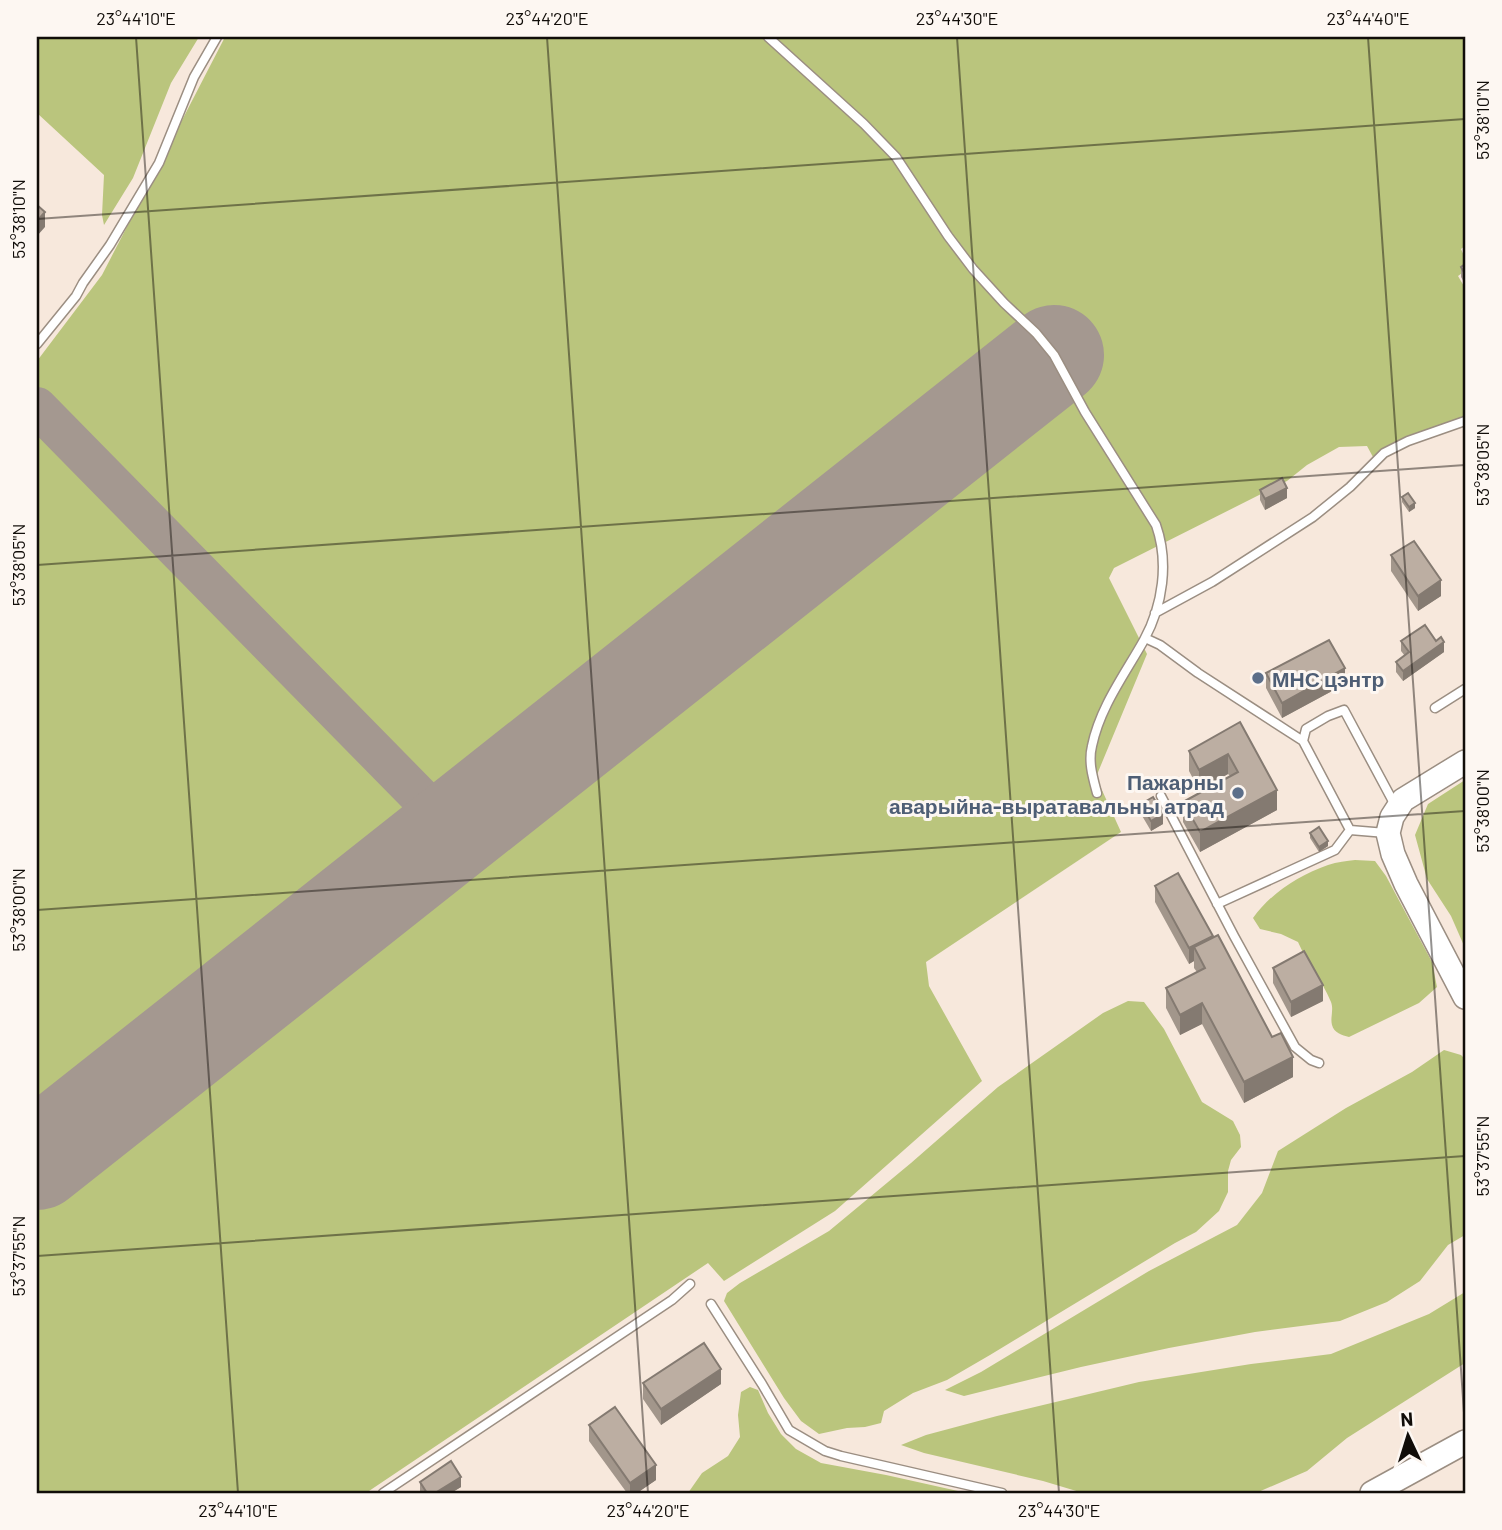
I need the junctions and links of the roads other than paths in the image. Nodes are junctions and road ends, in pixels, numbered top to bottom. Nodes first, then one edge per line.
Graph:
1 (217, 37) edge
2 (768, 37) edge
3 (37, 344) edge
4 (1465, 421) edge
5 (1155, 613) junction
6 (1145, 638) junction
7 (1465, 689) edge
8 (1436, 708) dead end
9 (1303, 741) junction
10 (1465, 762) edge
11 (1097, 793) dead end
12 (1161, 796) dead end
13 (1397, 809) junction
14 (1350, 830) junction
15 (1388, 834) junction
16 (1217, 904) junction
17 (1465, 997) edge
18 (1319, 1063) dead end
19 (690, 1284) dead end
20 (711, 1304) dead end
21 (1465, 1442) edge
22 (383, 1493) edge
23 (1002, 1493) edge
24 (1372, 1493) edge

1 - 3 lane
2 - 5 lane
4 - 5 lane
5 - 6 lane
6 - 9 lane
6 - 11 lane
7 - 8 lane
9 - 13 lane
9 - 14 lane
10 - 13 street
12 - 16 lane
13 - 15 street
14 - 15 lane
14 - 16 lane
15 - 17 street
16 - 18 lane
19 - 22 lane
20 - 23 lane
21 - 24 street

